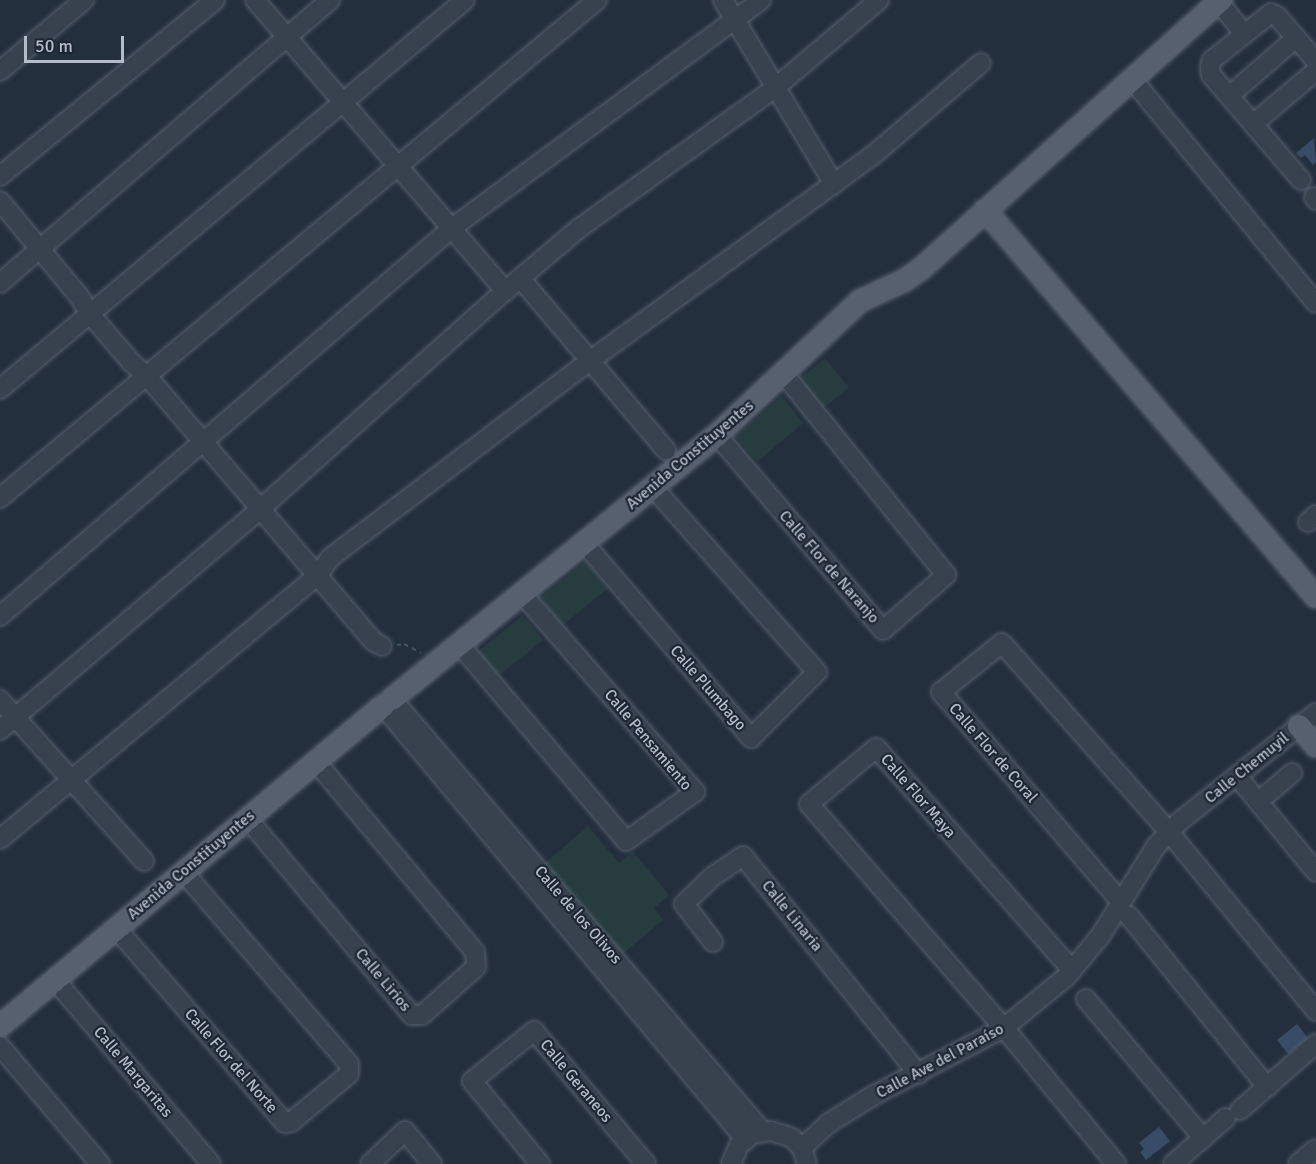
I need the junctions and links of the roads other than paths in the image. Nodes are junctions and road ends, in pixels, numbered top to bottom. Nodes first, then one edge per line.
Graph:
1 (84, 0) edge
2 (215, 0) edge
3 (255, 0) edge
4 (330, 0) edge
5 (465, 0) edge
6 (597, 0) edge
7 (723, 0) edge
8 (761, 0) edge
9 (879, 0) edge
10 (1220, 1) edge
11 (734, 20) junction
12 (1243, 33) junction
13 (286, 37) junction
14 (1296, 39) junction
15 (1316, 62) edge
16 (981, 63) dead end
17 (0, 71) edge
18 (1316, 71) edge
19 (1131, 78) junction
20 (776, 87) junction
21 (1229, 96) junction
22 (343, 101) junction
23 (1253, 124) junction
24 (397, 164) junction
25 (0, 176) edge
26 (1301, 180) dead end
27 (834, 184) junction
28 (0, 201) edge
29 (985, 210) junction
30 (452, 228) junction
31 (42, 249) junction
32 (520, 278) junction
33 (0, 283) edge
34 (505, 291) junction
35 (1316, 303) edge
36 (90, 314) junction
37 (591, 360) junction
38 (784, 374) junction
39 (146, 375) junction
40 (0, 389) edge
41 (717, 435) junction
42 (204, 443) junction
43 (666, 450) dead end
44 (653, 488) junction
45 (0, 498) edge
46 (259, 510) junction
47 (584, 543) junction
48 (317, 576) junction
49 (522, 594) junction
50 (1316, 597) edge
51 (0, 616) edge
52 (460, 645) junction
53 (382, 646) road end
54 (0, 700) edge
55 (388, 702) junction
56 (15, 717) junction
57 (1308, 719) edge
58 (0, 729) edge
59 (1316, 746) edge
60 (316, 762) junction
61 (1292, 773) dead end
62 (1237, 776) junction
63 (72, 781) junction
64 (1258, 802) junction
65 (247, 818) junction
66 (1174, 827) junction
67 (0, 839) edge
68 (144, 861) dead end
69 (1314, 867) edge
70 (183, 872) junction
71 (1125, 909) junction
72 (116, 928) junction
73 (713, 942) dead end
74 (1072, 970) junction
75 (55, 980) junction
76 (1086, 999) dead end
77 (1316, 1011) edge
78 (0, 1026) edge
79 (1004, 1028) junction
80 (1316, 1044) edge
81 (0, 1046) edge
82 (918, 1074) junction
83 (1267, 1087) junction
84 (763, 1132) junction
85 (1203, 1138) junction
86 (746, 1140) junction
87 (1316, 1149) edge
88 (805, 1156) edge
89 (100, 1164) edge
90 (211, 1164) edge
91 (370, 1164) edge
92 (432, 1164) edge
93 (540, 1164) edge
94 (646, 1164) edge
95 (731, 1164) edge
96 (1116, 1164) edge
97 (1173, 1164) edge
98 (1298, 1164) edge

1 - 17 street
2 - 25 street
3 - 13 street
4 - 13 street
5 - 22 street
6 - 24 street
7 - 11 street
8 - 11 street
9 - 20 street
10 - 12 street
10 - 19 main road, Avenida Constituyentes
11 - 20 street
11 - 30 street
12 - 14 street
12 - 21 street
13 - 22 street
13 - 31 street
14 - 15 street
14 - 21 street
16 - 27 street
18 - 23 street
19 - 29 main road, Avenida Constituyentes
19 - 35 street
20 - 27 street
20 - 32 street
21 - 23 street
22 - 24 street
22 - 36 street
23 - 26 street
24 - 30 street
24 - 39 street
27 - 37 street
28 - 31 street
29 - 38 main road, Avenida Constituyentes
29 - 50 main road
30 - 34 street
30 - 42 street
31 - 33 street
31 - 36 street
32 - 34 street
32 - 37 street
34 - 46 street
36 - 39 street
36 - 40 street
37 - 43 street
37 - 48 street
38 - 41 main road, Avenida Constituyentes
38 - 41 street, Calle Flor de Naranjo
39 - 42 street
39 - 45 street
41 - 44 main road, Avenida Constituyentes
42 - 46 street
42 - 51 street
44 - 47 main road, Avenida Constituyentes
44 - 47 street, Calle Plumbago
46 - 48 street
46 - 56 street
47 - 49 main road, Avenida Constituyentes
48 - 53 street
48 - 63 street
49 - 52 main road, Avenida Constituyentes
49 - 52 street, Calle Pensamiento
52 - 55 main road, Avenida Constituyentes
54 - 56 street
55 - 60 main road, Avenida Constituyentes
55 - 84 street, Calle de los Olivos
55 - 86 street, Calle de los Olivos
56 - 58 street
56 - 63 street
57 - 59 main road
57 - 62 street, Calle Chemuyil
60 - 65 main road, Avenida Constituyentes
60 - 65 street, Calle Lirios
61 - 64 street
62 - 64 street
62 - 66 street, Calle Chemuyil
63 - 67 street
63 - 68 street
64 - 69 street
65 - 70 main road, Avenida Constituyentes
66 - 71 street, Calle Ave del Paraíso
66 - 71 street, Calle Flor de Coral
66 - 77 street
70 - 72 main road, Avenida Constituyentes
70 - 72 street, Calle Flor del Norte
71 - 74 street, Calle Ave del Paraíso
71 - 83 street
72 - 75 main road, Avenida Constituyentes
73 - 82 street, Calle Linaria
74 - 79 street, Calle Ave del Paraíso
74 - 79 street, Calle Flor Maya
75 - 78 main road, Avenida Constituyentes
75 - 90 street, Calle Margaritas
76 - 85 street
79 - 82 street, Calle Ave del Paraíso
79 - 96 street
80 - 83 street
81 - 89 street
82 - 88 street, Calle Ave del Paraíso
83 - 85 street
84 - 86 street
84 - 88 street
85 - 97 street
86 - 95 street
87 - 98 street
91 - 92 street
93 - 94 street, Calle Geraneos

